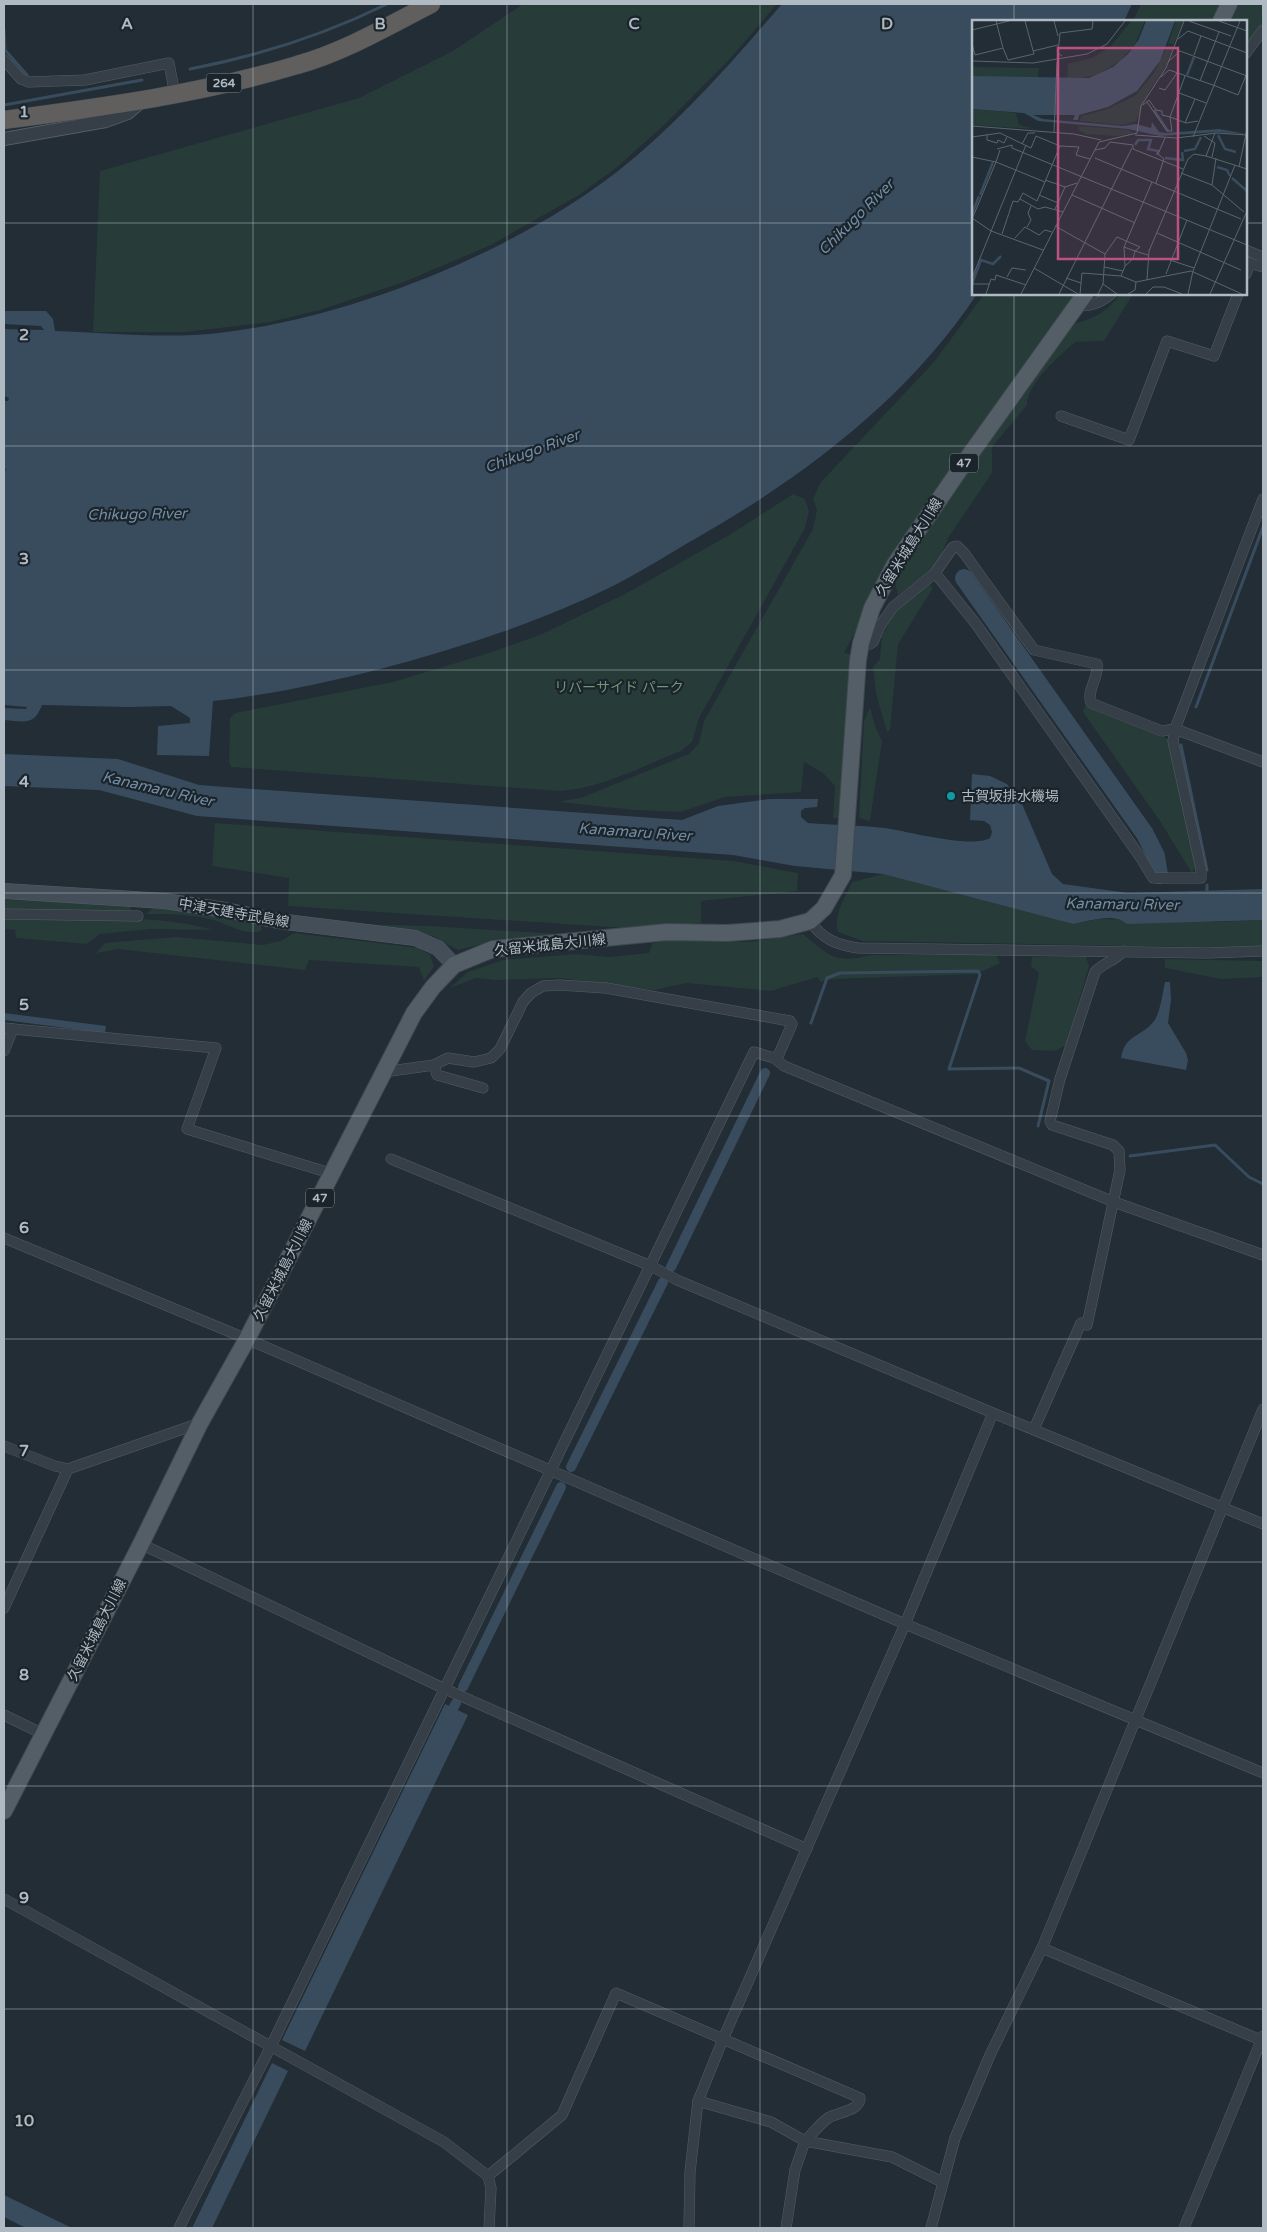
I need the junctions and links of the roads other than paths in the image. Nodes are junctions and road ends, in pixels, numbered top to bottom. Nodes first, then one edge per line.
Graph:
1 (431, 4) edge
2 (1229, 4) edge
3 (1221, 20) edge
4 (1263, 30) edge
5 (1247, 52) edge
6 (4, 60) edge
7 (175, 95) junction
8 (143, 100) junction
9 (4, 120) edge
10 (4, 139) edge
11 (1247, 250) edge
12 (1263, 256) edge
13 (1248, 262) edge
14 (1263, 267) edge
15 (1110, 295) edge
16 (1238, 295) edge
17 (1081, 300) edge
18 (1061, 416) dead end
19 (1263, 499) edge
20 (935, 573) junction
21 (861, 643) junction
22 (1175, 729) junction
23 (1263, 762) edge
24 (4, 891) edge
25 (4, 914) edge
26 (138, 916) dead end
27 (810, 921) junction
28 (1123, 951) junction
29 (1263, 952) edge
30 (454, 965) junction
31 (8, 1028) edge
32 (4, 1051) edge
33 (774, 1058) junction
34 (434, 1065) junction
35 (383, 1072) junction
36 (483, 1088) dead end
37 (391, 1159) dead end
38 (333, 1174) junction
39 (1114, 1202) junction
40 (4, 1238) edge
41 (1263, 1255) edge
42 (651, 1266) junction
43 (247, 1339) junction
44 (1263, 1409) edge
45 (993, 1412) junction
46 (200, 1423) junction
47 (1034, 1430) junction
48 (4, 1446) edge
49 (68, 1469) junction
50 (551, 1472) junction
51 (1223, 1507) junction
52 (1263, 1524) edge
53 (141, 1544) junction
54 (4, 1608) edge
55 (905, 1624) junction
56 (445, 1689) junction
57 (4, 1715) edge
58 (1135, 1720) junction
59 (43, 1734) junction
60 (1263, 1774) edge
61 (4, 1811) edge
62 (807, 1849) junction
63 (4, 1899) edge
64 (1042, 1948) junction
65 (723, 2039) junction
66 (1263, 2039) edge
67 (271, 2046) junction
68 (698, 2101) junction
69 (805, 2141) junction
70 (488, 2176) junction
71 (942, 2182) junction
72 (179, 2228) edge
73 (489, 2228) edge
74 (689, 2228) edge
75 (786, 2228) edge
76 (931, 2228) edge
77 (1184, 2228) edge

1 - 7 highway, 264
2 - 3 main road
4 - 5 street
6 - 7 street
7 - 8 highway, 264
8 - 9 highway, 264
8 - 10 street
11 - 12 street
13 - 14 street
15 - 17 street
16 - 18 street
17 - 21 main road, 久留米城島大川線 / 47
19 - 22 street
20 - 21 street
20 - 22 street
20 - 22 street
21 - 27 main road, 久留米城島大川線 / 47
22 - 23 street
24 - 30 main road, 中津天建寺武島線
25 - 26 street
27 - 28 street
27 - 30 main road, 久留米城島大川線 / 47
28 - 29 street
28 - 39 street
30 - 35 main road, 久留米城島大川線 / 47
31 - 32 street
31 - 38 street
33 - 34 street
33 - 39 street
33 - 42 street
34 - 35 street
34 - 36 street
35 - 38 main road, 久留米城島大川線 / 47
37 - 42 street
38 - 43 main road, 久留米城島大川線 / 47
39 - 41 street
39 - 47 street
40 - 43 street
42 - 45 street
42 - 50 street
43 - 46 main road, 久留米城島大川線 / 47
43 - 50 street
44 - 51 street
45 - 47 street
45 - 55 street
46 - 49 street
46 - 53 main road, 久留米城島大川線 / 47
47 - 51 street
48 - 49 street
49 - 54 street
50 - 55 street
50 - 56 street
51 - 52 street
51 - 58 street
53 - 56 street
53 - 59 main road, 久留米城島大川線 / 47
55 - 58 street
55 - 62 street
56 - 62 street
56 - 67 street
57 - 59 street
58 - 60 street
58 - 64 street
59 - 61 main road, 久留米城島大川線 / 47
62 - 65 street
63 - 67 street
64 - 66 street
64 - 71 street
65 - 68 street
65 - 69 street
65 - 70 street
66 - 77 street
67 - 70 street
67 - 72 street
68 - 69 street
68 - 74 street
69 - 71 street
69 - 75 street
70 - 73 street
71 - 76 street

